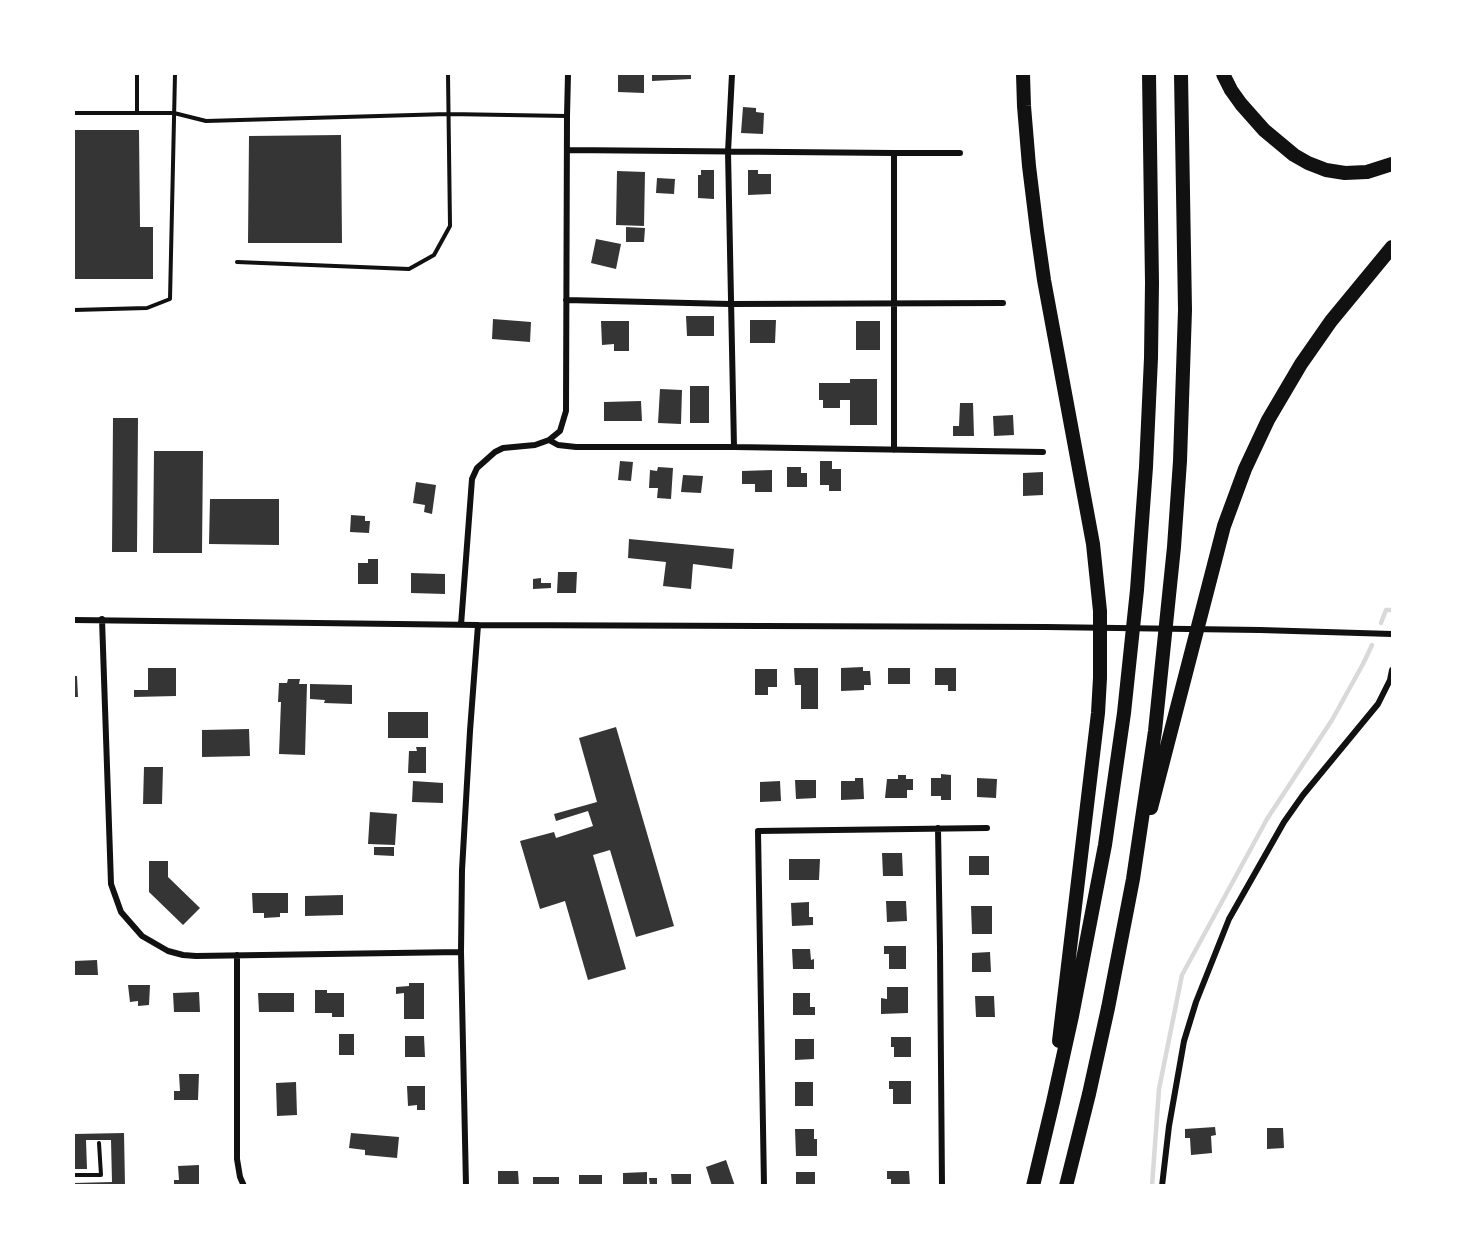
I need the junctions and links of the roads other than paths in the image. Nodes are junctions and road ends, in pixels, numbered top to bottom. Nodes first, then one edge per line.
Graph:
1 (137, 74) edge
2 (175, 74) edge
3 (448, 74) edge
4 (568, 74) edge
5 (732, 74) edge
6 (1023, 74) edge
7 (1149, 74) edge
8 (1181, 74) edge
9 (1223, 74) edge
10 (74, 113) edge
11 (136, 113) junction
12 (174, 113) junction
13 (448, 114) junction
14 (567, 116) junction
15 (567, 150) junction
16 (728, 152) junction
17 (894, 153) junction
18 (960, 153) dead end
19 (1392, 164) edge
20 (1392, 247) edge
21 (237, 262) dead end
22 (566, 300) junction
23 (894, 303) junction
24 (1003, 303) dead end
25 (730, 304) junction
26 (74, 310) edge
27 (549, 440) junction
28 (734, 447) junction
29 (894, 450) junction
30 (1043, 452) dead end
31 (102, 619) junction
32 (74, 620) edge
33 (461, 625) junction
34 (478, 625) junction
35 (1392, 634) edge
36 (1392, 670) edge
37 (938, 828) junction
38 (987, 828) dead end
39 (1133, 879) junction
40 (461, 952) junction
41 (237, 955) junction
42 (1053, 1102) junction
43 (99, 1143) dead end
44 (74, 1175) edge
45 (244, 1185) edge
46 (466, 1185) edge
47 (764, 1185) edge
48 (942, 1185) edge
49 (1033, 1185) edge
50 (1066, 1185) edge
51 (1162, 1185) edge

1 - 11 lane
2 - 12 lane
3 - 13 lane
4 - 14 street
5 - 16 street
6 - 42 highway
7 - 42 highway
8 - 39 highway
9 - 19 highway
10 - 11 lane
11 - 12 lane
12 - 13 lane
12 - 26 lane
13 - 14 lane
13 - 21 lane
14 - 15 street
15 - 16 street
15 - 22 street
16 - 17 street
16 - 25 street
17 - 18 street
17 - 23 street
20 - 39 highway
22 - 25 street
22 - 27 street
23 - 24 street
23 - 25 street
23 - 29 street
25 - 28 street
27 - 28 street
27 - 33 street
28 - 29 street
29 - 30 street
31 - 32 street
31 - 33 street
31 - 41 street
33 - 34 street
34 - 35 street
34 - 40 street
36 - 51 street
37 - 38 street
37 - 47 street
37 - 48 street
39 - 50 highway
40 - 41 street
40 - 46 street
41 - 45 street
42 - 49 highway
43 - 44 lane

